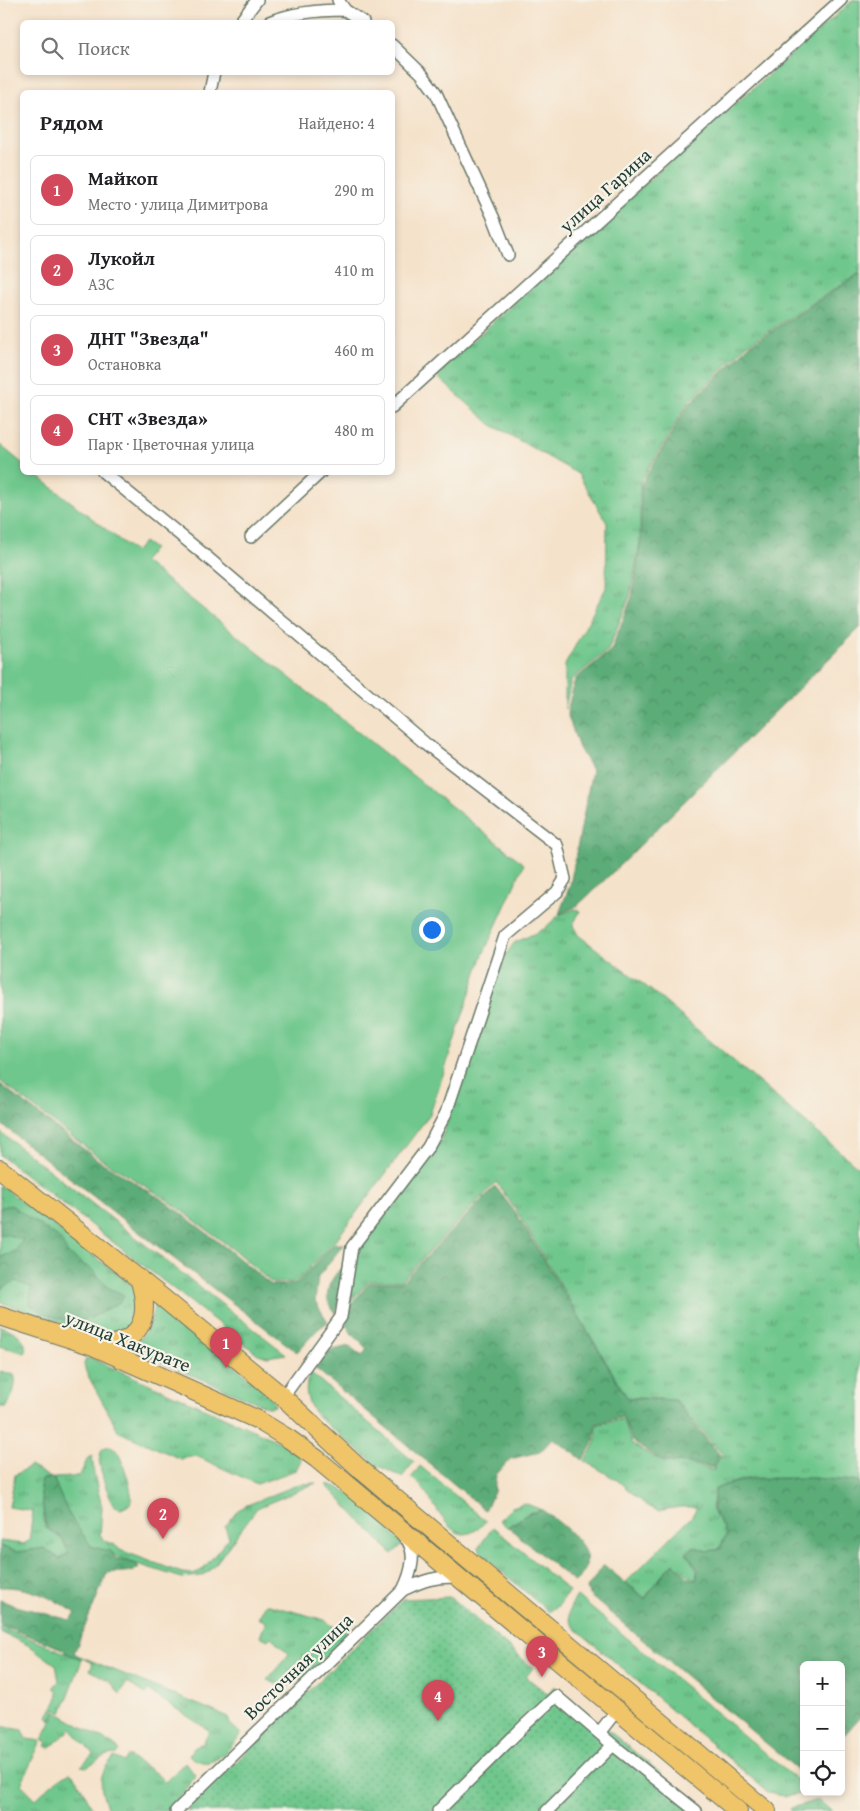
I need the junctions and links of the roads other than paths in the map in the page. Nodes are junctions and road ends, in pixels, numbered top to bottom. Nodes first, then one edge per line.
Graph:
1 (257, 0) edge
2 (841, 0) edge
3 (342, 5) edge
4 (242, 20) edge
5 (274, 20) edge
6 (361, 20) edge
7 (395, 48) edge
8 (214, 75) edge
9 (210, 90) edge
10 (508, 255) dead end
11 (395, 404) edge
12 (107, 475) edge
13 (318, 475) edge
14 (251, 538) dead end
15 (0, 1169) edge
16 (139, 1278) junction
17 (0, 1316) edge
18 (93, 1346) junction
19 (283, 1398) junction
20 (378, 1511) junction
21 (460, 1579) junction
22 (403, 1590) junction
23 (617, 1710) junction
24 (599, 1733) junction
25 (613, 1745) junction
26 (693, 1810) edge
27 (176, 1811) edge
28 (438, 1811) edge
29 (547, 1811) edge
30 (738, 1811) edge
31 (767, 1811) edge

1 - 4 street
2 - 11 street, улица Гарина
3 - 5 street
3 - 6 street
7 - 10 street
8 - 9 street
12 - 19 street
13 - 14 street
15 - 16 main road
16 - 18 main road
16 - 19 main road
17 - 18 main road, улица Хакурате
18 - 20 main road, улица Хакурате
19 - 31 main road
20 - 21 main road, улица Хакурате
20 - 22 street
21 - 22 street, Восточная улица
21 - 23 main road, улица Хакурате
22 - 27 street, Восточная улица
23 - 24 street
23 - 30 main road, улица Хакурате
24 - 25 street
24 - 28 street
25 - 26 street
25 - 29 street

